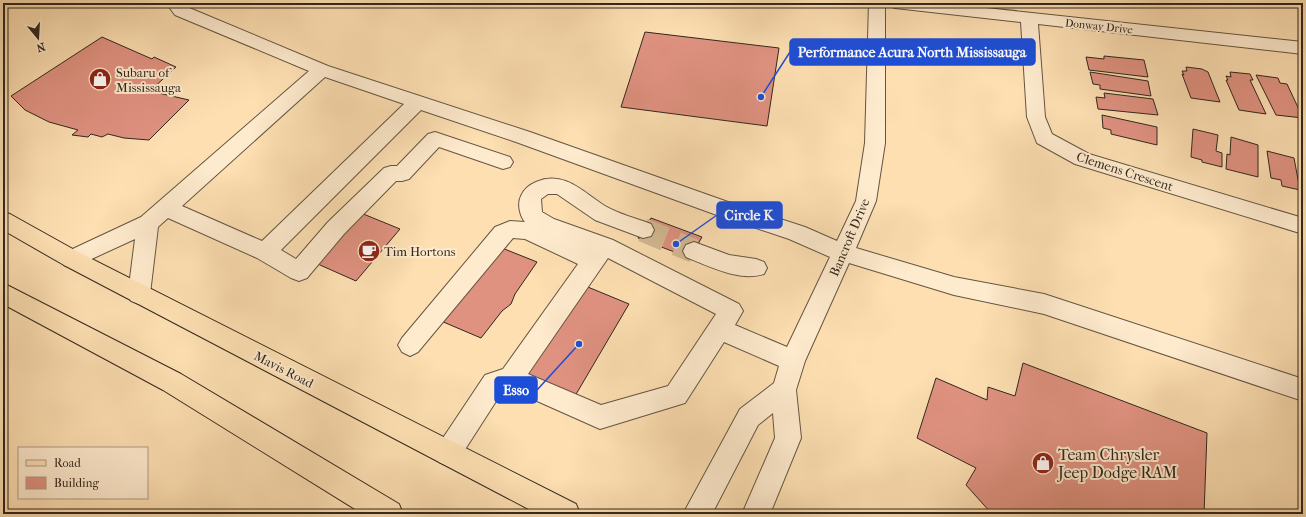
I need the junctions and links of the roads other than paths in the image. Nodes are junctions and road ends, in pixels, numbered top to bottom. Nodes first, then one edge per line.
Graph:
1 (174, 3) edge
2 (876, 3) edge
3 (895, 3) edge
4 (1029, 18) junction
5 (1303, 48) edge
6 (322, 70) junction
7 (417, 102) junction
8 (503, 162) dead end
9 (166, 208) junction
10 (3, 220) edge
11 (148, 224) junction
12 (1303, 226) edge
13 (643, 230) tunnel mouth
14 (694, 251) tunnel mouth
15 (265, 252) junction
16 (599, 253) junction
17 (843, 253) junction
18 (72, 259) junction
19 (756, 268) dead end
20 (139, 294) junction
21 (5, 297) edge
22 (720, 329) junction
23 (410, 345) dead end
24 (793, 361) junction
25 (511, 378) junction
26 (784, 390) junction
27 (1303, 390) edge
28 (448, 453) junction
29 (389, 514) edge
30 (566, 514) edge
31 (697, 514) edge
32 (756, 514) edge

1 - 6 street
2 - 17 street, Bancroft Drive
3 - 4 street, Donway Drive
4 - 5 street, Donway Drive
4 - 12 street, Clemens Crescent
6 - 7 street
6 - 9 street
7 - 15 street
7 - 17 street
8 - 15 street
9 - 11 street
9 - 15 street
10 - 18 main road, Mavis Road
11 - 18 street
11 - 20 street
13 - 16 street
14 - 19 street
16 - 22 street
16 - 23 street
16 - 25 street
17 - 24 street, Bancroft Drive
17 - 27 street
18 - 20 main road, Mavis Road
20 - 28 main road, Mavis Road
21 - 29 main road
22 - 24 street
22 - 25 street
24 - 26 street, Bancroft Drive
25 - 28 street
26 - 31 street
26 - 32 street, Bancroft Drive
28 - 30 main road, Mavis Road

